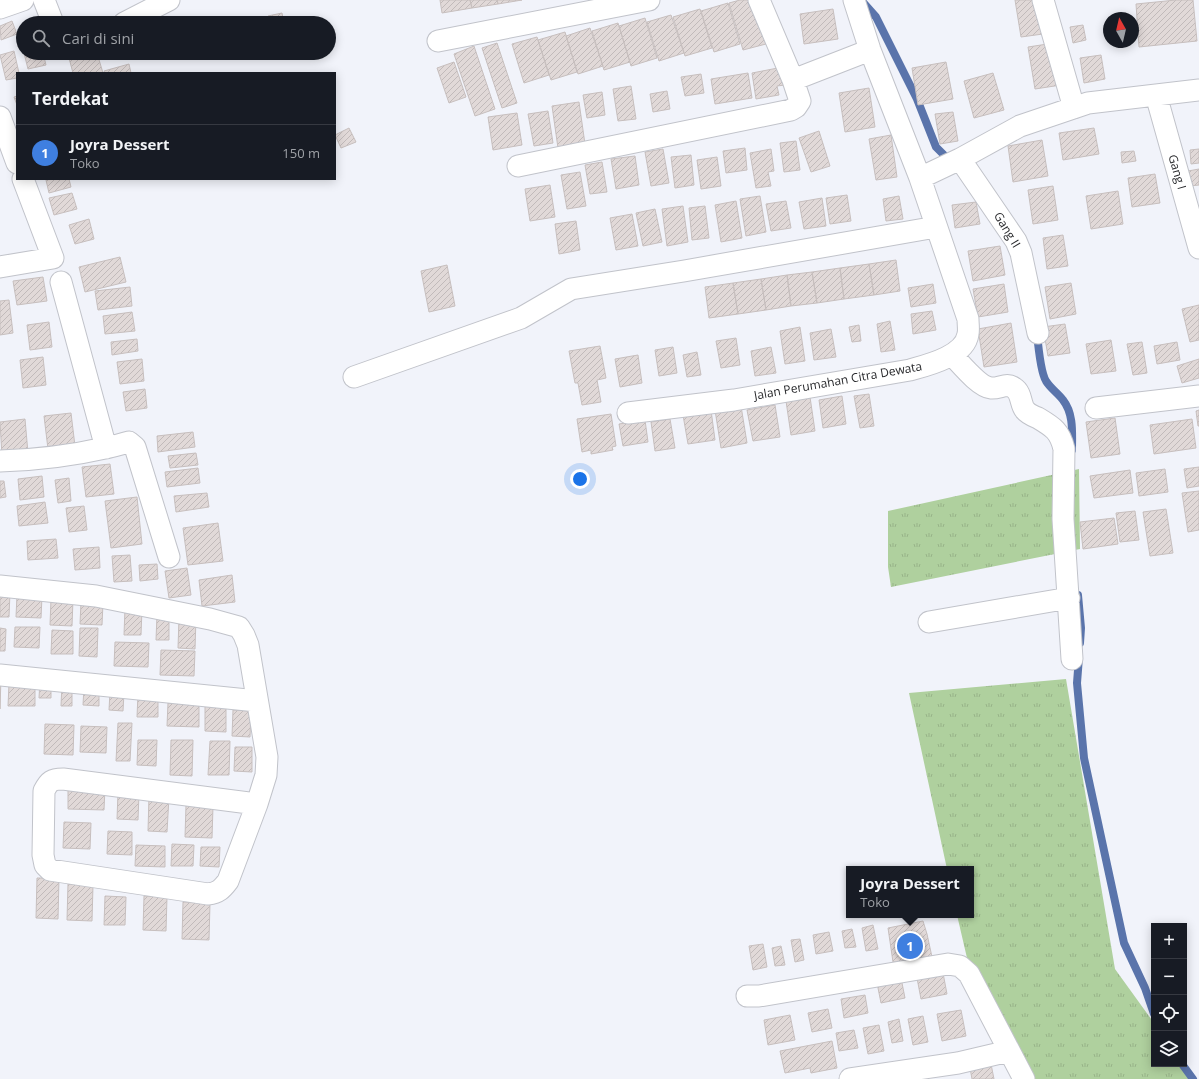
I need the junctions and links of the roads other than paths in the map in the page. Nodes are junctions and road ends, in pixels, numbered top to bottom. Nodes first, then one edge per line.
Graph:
1 (23, 0) edge
2 (44, 0) edge
3 (169, 0) edge
4 (648, 0) edge
5 (759, 0) edge
6 (854, 0) edge
7 (1042, 0) edge
8 (0, 8) edge
9 (50, 16) edge
10 (138, 16) edge
11 (438, 41) dead end
12 (870, 50) junction
13 (793, 80) junction
14 (1199, 90) edge
15 (1156, 95) junction
16 (1074, 108) junction
17 (0, 117) edge
18 (960, 159) junction
19 (16, 160) edge
20 (518, 166) dead end
21 (920, 178) junction
22 (23, 180) edge
23 (936, 227) junction
24 (1199, 248) edge
25 (0, 268) edge
26 (61, 282) dead end
27 (1038, 333) dead end
28 (952, 355) junction
29 (354, 377) dead end
30 (1199, 396) edge
31 (1096, 408) dead end
32 (628, 412) dead end
33 (106, 448) junction
34 (0, 461) edge
35 (169, 557) dead end
36 (0, 586) edge
37 (1069, 598) junction
38 (929, 622) dead end
39 (1072, 658) dead end
40 (0, 675) edge
41 (258, 701) junction
42 (257, 804) junction
43 (747, 996) dead end
44 (1009, 1051) junction
45 (850, 1079) edge
46 (1024, 1079) edge

1 - 8 street
2 - 9 street
3 - 10 street
4 - 11 street
5 - 13 street
6 - 12 street, Jalan Perumahan Citra Dewata
7 - 16 street
12 - 13 street
12 - 21 street, Jalan Perumahan Citra Dewata
13 - 20 street
14 - 15 street
15 - 16 street
15 - 24 street, Gang I
16 - 18 street
17 - 19 street
18 - 21 street
18 - 27 street, Gang II
21 - 23 street, Jalan Perumahan Citra Dewata
22 - 25 street
23 - 28 street, Jalan Perumahan Citra Dewata
23 - 29 street
26 - 33 street
28 - 32 street, Jalan Perumahan Citra Dewata
28 - 37 street
30 - 31 street
33 - 34 street
33 - 35 street
36 - 41 street
37 - 38 street
37 - 39 street
40 - 41 street
41 - 42 street
42 - 42 street
43 - 44 street
44 - 45 street
44 - 46 street

